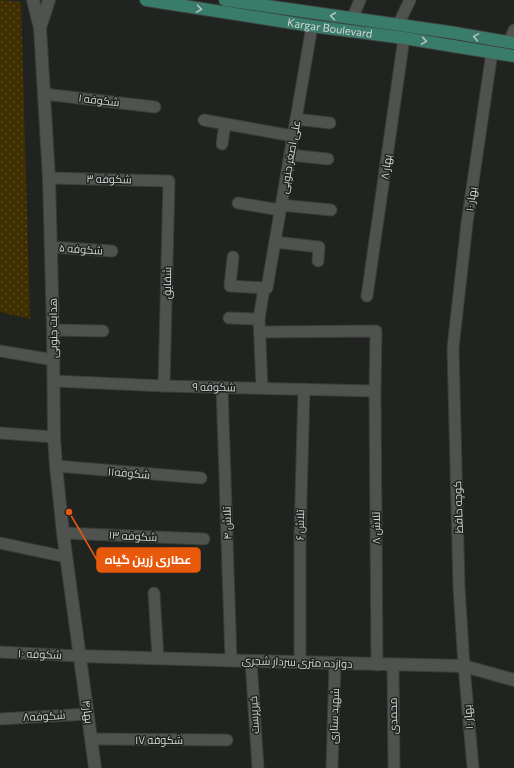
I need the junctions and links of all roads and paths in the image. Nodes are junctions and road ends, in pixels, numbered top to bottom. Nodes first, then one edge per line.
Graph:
1 (33, 0) edge
2 (49, 0) edge
3 (146, 0) edge
4 (225, 0) edge
5 (360, 0) edge
6 (410, 0) edge
7 (259, 2) edge
8 (352, 19) junction
9 (398, 25) junction
10 (312, 26) junction
11 (40, 28) junction
12 (514, 30) edge
13 (404, 38) junction
14 (512, 43) edge
15 (492, 52) junction
16 (514, 56) edge
17 (44, 94) junction
18 (155, 107) dead end
19 (296, 119) junction
20 (204, 120) dead end
21 (330, 123) dead end
22 (225, 124) junction
23 (293, 136) junction
24 (222, 144) dead end
25 (290, 155) junction
26 (328, 159) dead end
27 (49, 178) junction
28 (169, 181) joint
29 (238, 203) dead end
30 (281, 208) junction
31 (331, 210) dead end
32 (275, 242) junction
33 (51, 247) junction
34 (112, 251) dead end
35 (233, 257) dead end
36 (318, 261) dead end
37 (265, 291) junction
38 (367, 296) dead end
39 (229, 318) dead end
40 (259, 319) junction
41 (53, 330) junction
42 (103, 331) dead end
43 (260, 332) junction
44 (453, 348) joint
45 (0, 351) edge
46 (54, 360) junction
47 (54, 381) junction
48 (164, 386) junction
49 (222, 387) junction
50 (262, 388) junction
51 (304, 389) junction
52 (375, 390) junction
53 (0, 432) edge
54 (54, 437) junction
55 (56, 466) junction
56 (201, 478) dead end
57 (63, 533) junction
58 (204, 539) dead end
59 (0, 544) edge
60 (66, 556) junction
61 (154, 593) dead end
62 (0, 652) edge
63 (79, 656) junction
64 (158, 658) junction
65 (232, 660) junction
66 (251, 661) junction
67 (300, 662) junction
68 (335, 663) junction
69 (378, 665) junction
70 (393, 665) junction
71 (464, 666) junction
72 (514, 680) edge
73 (88, 714) junction
74 (0, 719) edge
75 (92, 739) junction
76 (227, 740) dead end
77 (95, 768) edge
78 (258, 768) edge
79 (332, 768) edge
80 (394, 768) edge
81 (473, 768) edge

1 - 11 street, هدایت جنوبی
2 - 11 street
3 -> 10 main road, Kargar Boulevard
4 - 7 main road, Kargar Boulevard
5 - 8 street
6 - 9 street
8 -> 7 main road, Kargar Boulevard
8 - 9 main road, Kargar Boulevard
14 -> 9 main road, Kargar Boulevard
10 - 13 main road, Kargar Boulevard
10 - 19 street, علی اصغر جنوبی
11 - 17 street, هدایت جنوبی
12 - 14 street
13 -> 15 main road, Kargar Boulevard
13 - 38 street, بهار ۸
15 - 16 main road, Kargar Boulevard
15 - 44 street, بهار ۱۰
17 - 18 street, شکوفه ۱
17 - 27 street, هدایت جنوبی
19 - 21 street
19 - 23 street, علی اصغر جنوبی
20 - 22 street
22 - 23 street
22 - 24 street
23 - 25 street, علی اصغر جنوبی
25 - 26 street
25 - 30 street, علی اصغر جنوبی
27 - 28 street, شکوفه ۳
27 - 33 street, هدایت جنوبی
28 - 48 street, شقایق
29 - 30 street
30 - 31 street
30 - 32 street, علی اصغر جنوبی
32 - 36 street
32 - 37 street, علی اصغر جنوبی
33 - 34 street, شکوفه ۵
33 - 41 street, هدایت جنوبی
35 - 37 street
37 - 40 street, علی اصغر جنوبی
39 - 40 street
40 - 43 street, علی اصغر جنوبی
41 - 42 street
41 - 46 street, هدایت جنوبی
43 - 50 street, علی اصغر جنوبی
43 - 52 street, تلاش ۸
44 - 71 street, کوچه حافظ
45 - 46 street
46 - 47 street, هدایت جنوبی
47 - 48 street, شکوفه ۹
47 - 54 street, هدایت جنوبی
48 - 49 street, شکوفه ۹
49 - 50 street, شکوفه ۹
49 - 65 street, تلاش ۴
50 - 51 street, شکوفه ۹
51 - 52 street, شکوفه ۹
51 - 67 street, تلاش ۶
52 - 69 street, تلاش ۸
53 - 54 street
54 - 55 street, هدایت جنوبی
55 - 56 street, شکوفه۱۱
55 - 57 street, هدایت جنوبی
57 - 58 street, شکوفه ۱۳
57 - 60 street, هدایت جنوبی
59 - 60 street
60 - 63 street, هدایت جنوبی
61 - 64 street
62 - 63 street, شکوفه ۱۰
63 - 64 street, دوازده متری سردار شجری
63 - 73 street, بهار۴
64 - 65 street, دوازده متری سردار شجری
65 - 66 street, دوازده متری سردار شجری
66 - 67 street, دوازده متری سردار شجری
66 - 78 street, خیرپرست
67 - 68 street, دوازده متری سردار شجری
68 - 69 street, دوازده متری سردار شجری
68 - 79 street, شهید ستاری
69 - 70 street, دوازده متری سردار شجری
70 - 71 street, دوازده متری سردار شجری
70 - 80 street, محمدی
71 - 72 street, دوازده متری سردار شجری
71 - 81 street, بهار ۱۰
73 - 74 street, شکوفه۸
73 - 75 street, بهار۴
75 - 76 street, شکوفه ۱۷
75 - 77 street, بهار۴

